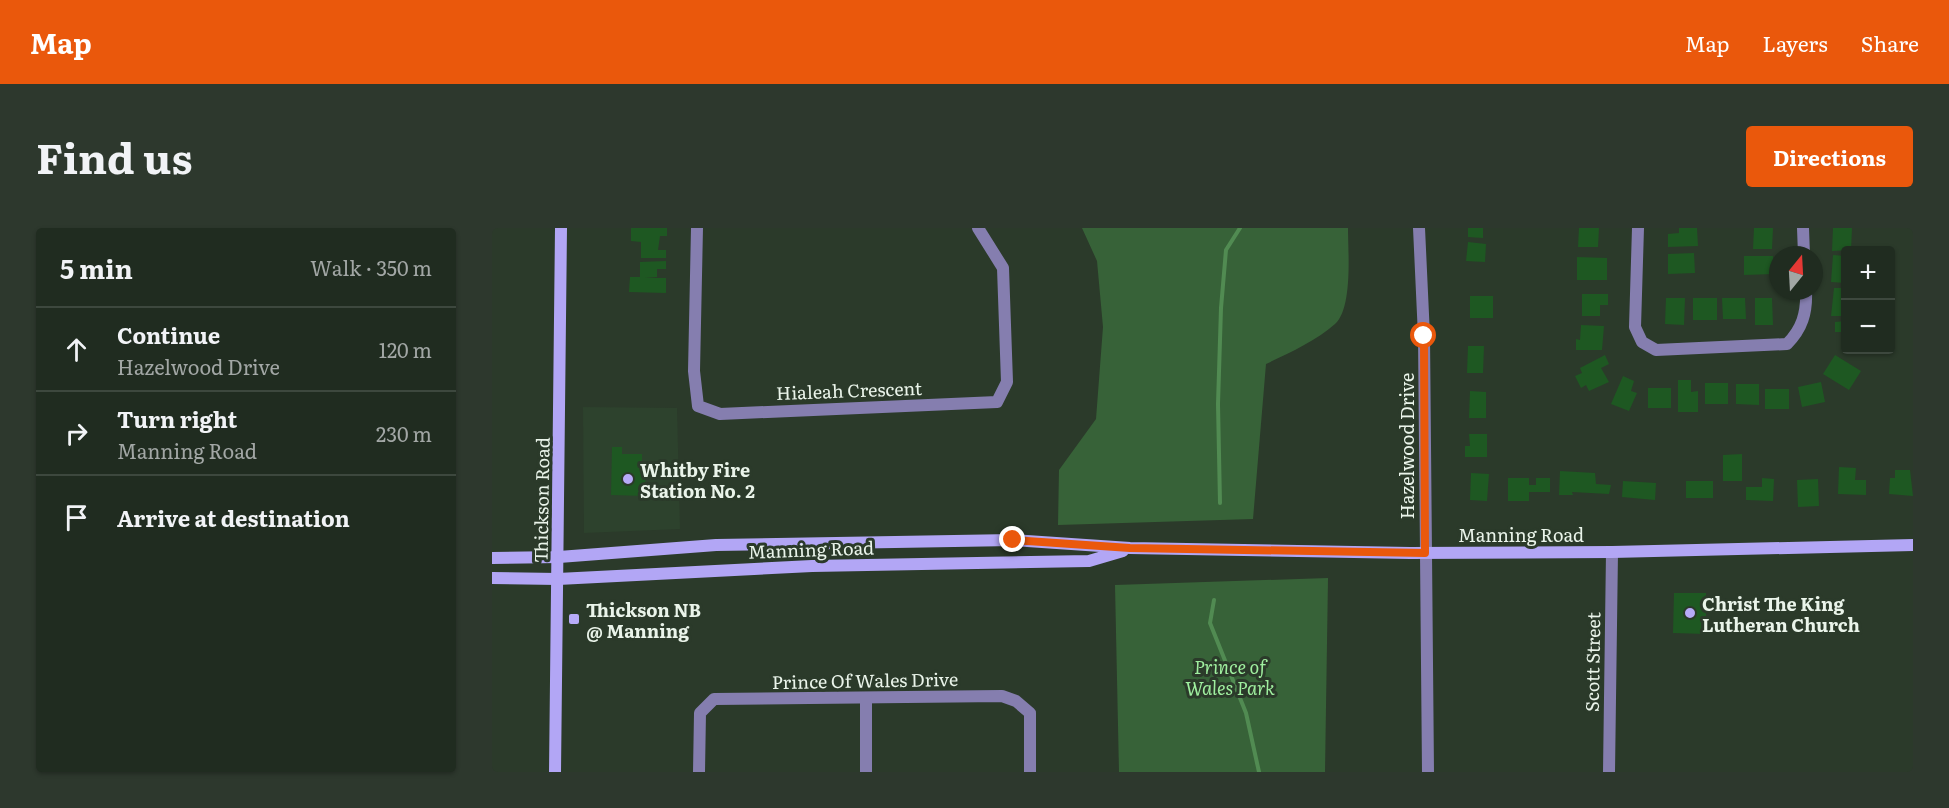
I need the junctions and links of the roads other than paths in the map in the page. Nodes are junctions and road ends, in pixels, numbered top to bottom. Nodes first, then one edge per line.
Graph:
1 (561, 228) edge
2 (697, 228) edge
3 (978, 228) edge
4 (1419, 228) edge
5 (1638, 228) edge
6 (1803, 228) edge
7 (1804, 246) edge
8 (1807, 300) edge
9 (1913, 545) edge
10 (1130, 548) junction
11 (1612, 552) junction
12 (1425, 553) junction
13 (559, 557) junction
14 (492, 558) edge
15 (492, 578) edge
16 (558, 579) junction
17 (866, 698) junction
18 (555, 772) edge
19 (699, 772) edge
20 (866, 772) edge
21 (1030, 772) edge
22 (1428, 772) edge
23 (1609, 772) edge

1 - 13 main road, Thickson Road
2 - 3 street, Hialeah Crescent
4 - 12 street, Hazelwood Drive
5 - 8 street
6 - 7 street
9 - 11 main road, Manning Road
10 - 12 main road, Manning Road
10 - 13 main road, Manning Road
10 - 16 main road, Manning Road
11 - 12 main road, Manning Road
11 - 23 street, Scott Street
12 - 22 street, Hazelwood Drive
13 - 14 main road, Manning Road
13 - 16 main road, Thickson Road
15 - 16 main road, Manning Road
16 - 18 main road, Thickson Road
17 - 19 street, Prince Of Wales Drive
17 - 20 street
17 - 21 street, Prince Of Wales Drive

